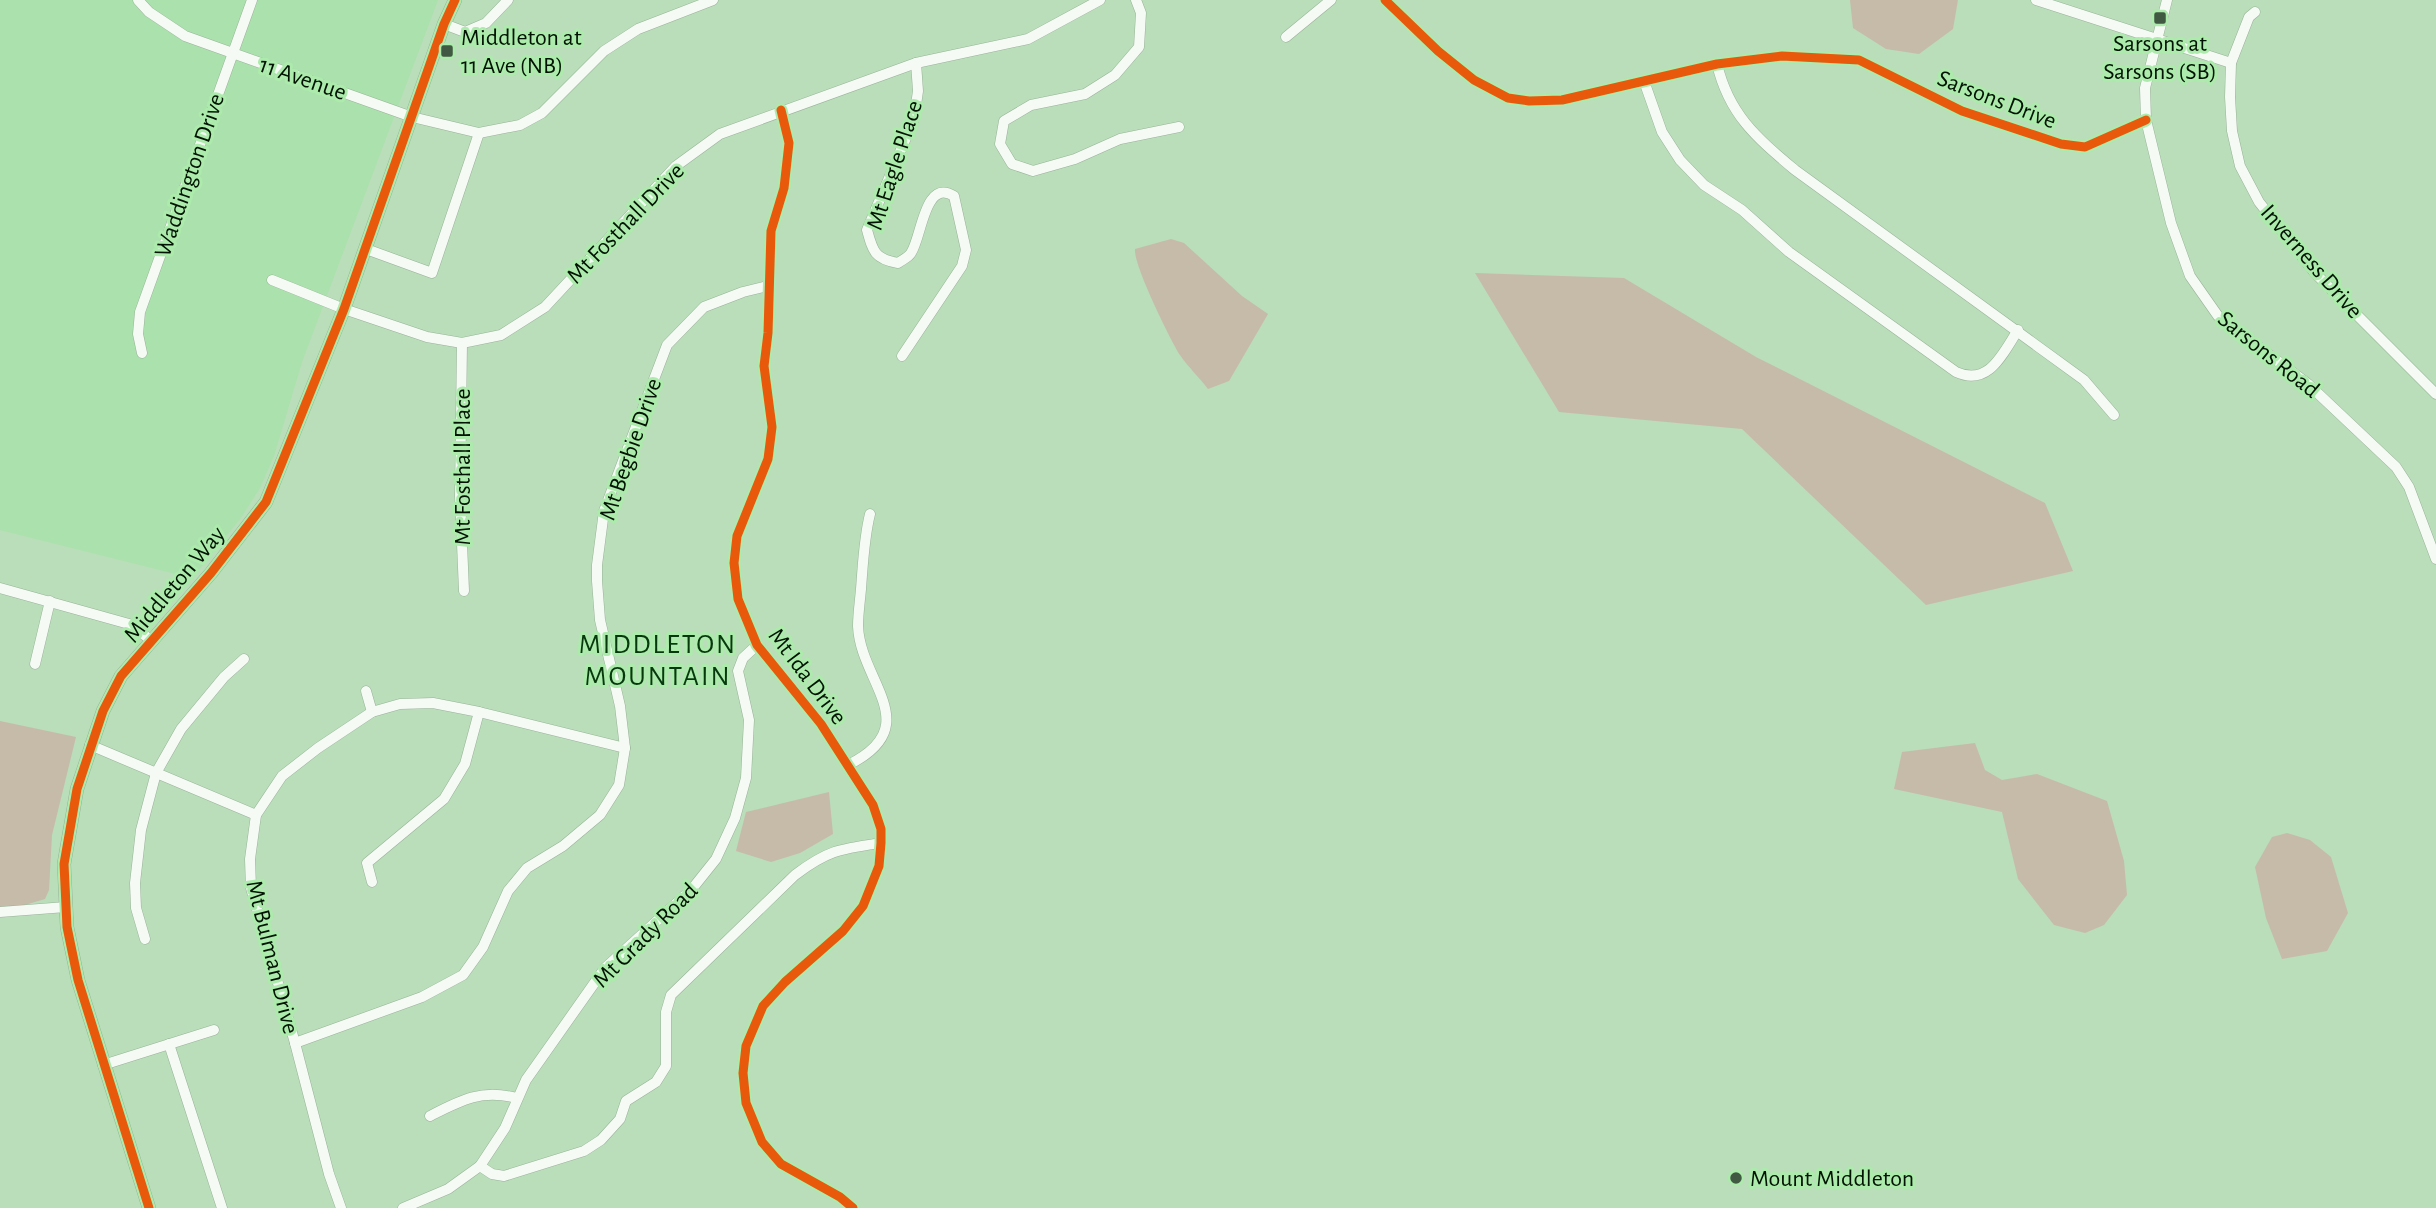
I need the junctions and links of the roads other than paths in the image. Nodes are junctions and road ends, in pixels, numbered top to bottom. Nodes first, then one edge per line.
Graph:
1 (138, 0) edge
2 (252, 0) edge
3 (455, 0) edge
4 (508, 0) edge
5 (713, 0) edge
6 (1100, 0) edge
7 (1136, 0) edge
8 (1331, 0) edge
9 (1385, 0) edge
10 (2036, 0) edge
11 (2167, 0) edge
12 (688, 5) edge
13 (2255, 12) dead end
14 (444, 24) junction
15 (1286, 37) dead end
16 (2158, 40) junction
17 (232, 53) junction
18 (916, 63) junction
19 (2231, 63) junction
20 (1717, 64) junction
21 (1644, 81) junction
22 (781, 110) junction
23 (412, 117) junction
24 (2146, 120) junction
25 (1179, 127) dead end
26 (479, 133) junction
27 (366, 249) junction
28 (272, 280) dead end
29 (768, 286) junction
30 (344, 309) junction
31 (2018, 330) junction
32 (462, 343) junction
33 (142, 353) dead end
34 (902, 356) dead end
35 (2436, 394) edge
36 (2114, 415) dead end
37 (870, 514) dead end
38 (2436, 559) edge
39 (0, 588) edge
40 (464, 591) dead end
41 (50, 601) junction
42 (151, 640) junction
43 (757, 645) junction
44 (244, 660) dead end
45 (35, 664) dead end
46 (366, 691) dead end
47 (372, 712) junction
48 (479, 712) junction
49 (90, 745) junction
50 (625, 748) junction
51 (848, 765) junction
52 (156, 774) junction
53 (256, 815) junction
54 (881, 843) junction
55 (372, 882) dead end
56 (66, 907) junction
57 (0, 912) edge
58 (145, 939) dead end
59 (214, 1030) dead end
60 (295, 1043) junction
61 (169, 1044) junction
62 (103, 1065) junction
63 (517, 1098) junction
64 (430, 1116) dead end
65 (480, 1166) junction
66 (149, 1208) edge
67 (222, 1208) edge
68 (341, 1208) edge
69 (403, 1208) edge
70 (853, 1208) edge

1 - 17 street, 11 Avenue
2 - 17 street, Waddington Drive
3 - 14 street, Middleton Way
4 - 14 street
5 - 12 street, 11 Avenue
6 - 18 street, Mt Fosthall Drive
7 - 25 street
8 - 15 street
9 - 21 street, Sarsons Drive
10 - 16 street
11 - 16 street, Sarsons Road
12 - 26 street, 11 Avenue
13 - 19 street, Inverness Drive
14 - 23 street, Middleton Way
16 - 19 street
16 - 24 street, Sarsons Road
17 - 23 street, 11 Avenue
17 - 33 street, Waddington Drive
18 - 22 street, Mt Fosthall Drive
18 - 34 street, Mt Eagle Place
19 - 35 street, Inverness Drive
20 - 21 street, Sarsons Drive
20 - 24 street, Sarsons Drive
20 - 31 street
21 - 31 street
22 - 29 street, Mt Ida Drive
22 - 32 street, Mt Fosthall Drive
23 - 26 street, 11 Avenue
23 - 27 street, Middleton Way
24 - 38 street, Sarsons Road
26 - 27 street
27 - 30 street, Middleton Way
28 - 30 street, Mt Fosthall Drive
29 - 43 street, Mt Ida Drive
29 - 50 street, Mt Begbie Drive
30 - 32 street, Mt Fosthall Drive
30 - 42 street, Middleton Way
31 - 36 street
32 - 40 street, Mt Fosthall Place
37 - 51 street
39 - 41 street
41 - 42 street
41 - 45 street
42 - 49 street, Middleton Way
43 - 51 street, Mt Ida Drive
43 - 63 street, Mt Grady Road
44 - 52 street
46 - 47 street
47 - 48 street, Mt Bulman Drive
47 - 53 street, Mt Bulman Drive
48 - 50 street, Mt Bulman Drive
48 - 55 street
49 - 52 street
49 - 56 street, Middleton Way
50 - 60 street, Mt Begbie Drive
51 - 54 street, Mt Ida Drive
52 - 53 street
52 - 58 street
53 - 60 street, Mt Bulman Drive
54 - 65 street
54 - 70 street, Mt Ida Drive
56 - 57 street
56 - 62 street, Middleton Way
59 - 61 street
60 - 68 street, Mt Bulman Drive
61 - 62 street
61 - 67 street
62 - 66 street, Middleton Way
63 - 64 street
63 - 65 street, Mt Grady Road
65 - 69 street, Mt Grady Road

